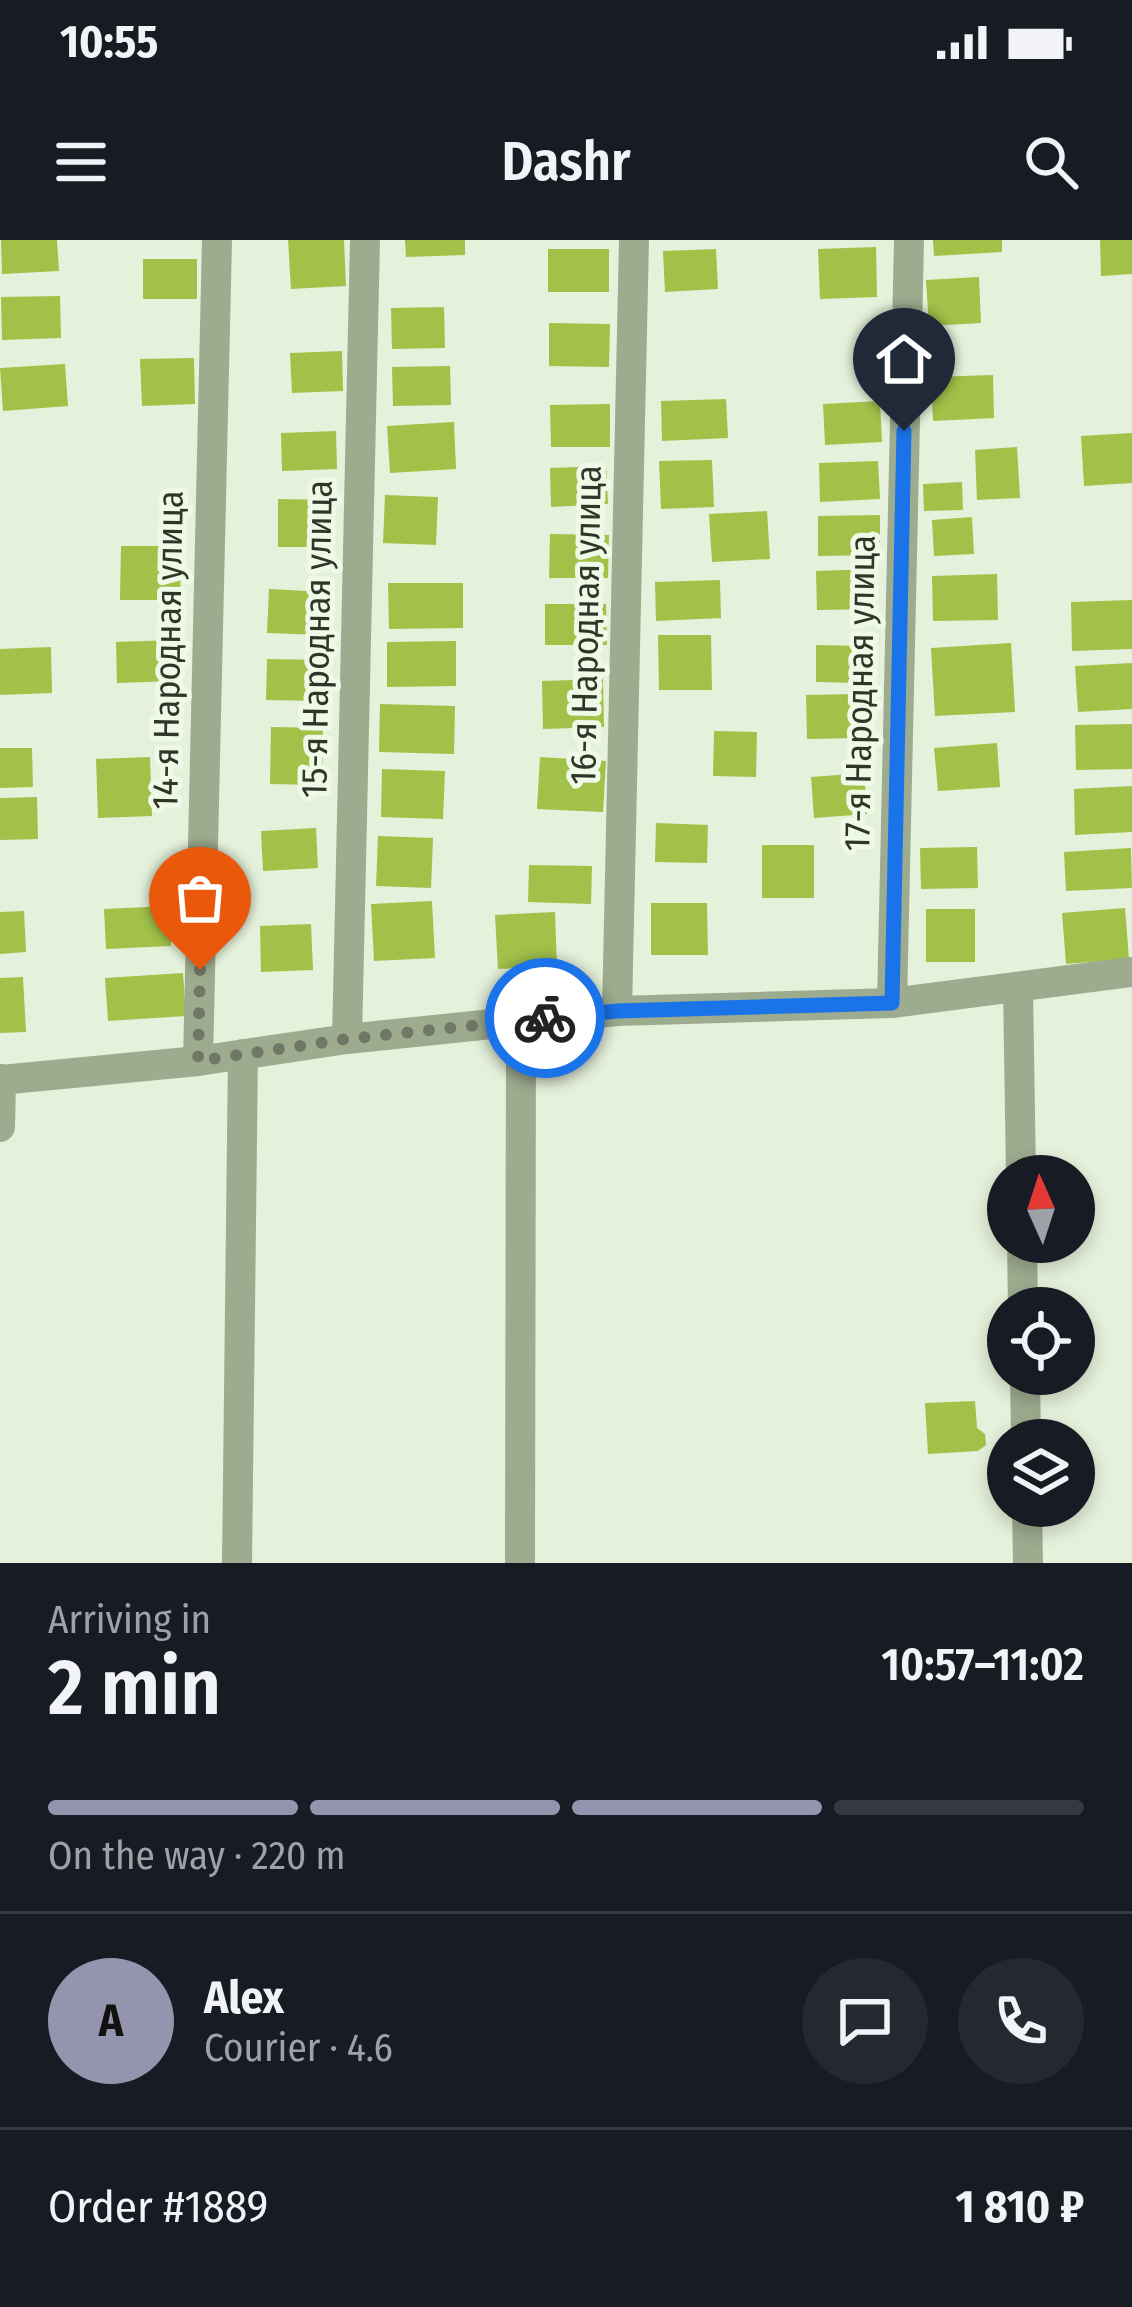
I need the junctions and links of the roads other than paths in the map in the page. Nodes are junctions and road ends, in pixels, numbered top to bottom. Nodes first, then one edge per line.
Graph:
1 (217, 240) edge
2 (365, 240) edge
3 (634, 240) edge
4 (909, 240) edge
5 (1132, 972) edge
6 (1018, 987) junction
7 (892, 1003) junction
8 (617, 1011) junction
9 (521, 1021) junction
10 (347, 1039) junction
11 (243, 1054) junction
12 (198, 1061) junction
13 (0, 1080) edge
14 (0, 1127) edge
15 (1021, 1155) edge
16 (1027, 1527) edge
17 (237, 1563) edge
18 (520, 1563) edge
19 (1028, 1563) edge

1 - 12 street, 14-я Народная улица
2 - 10 street, 15-я Народная улица
3 - 8 street, 16-я Народная улица
4 - 7 street, 17-я Народная улица
5 - 6 street
6 - 7 street
6 - 15 street
7 - 8 street
8 - 9 street
9 - 10 street
9 - 18 street
10 - 11 street
11 - 12 street
11 - 17 street
12 - 13 street
13 - 14 street
16 - 19 street

